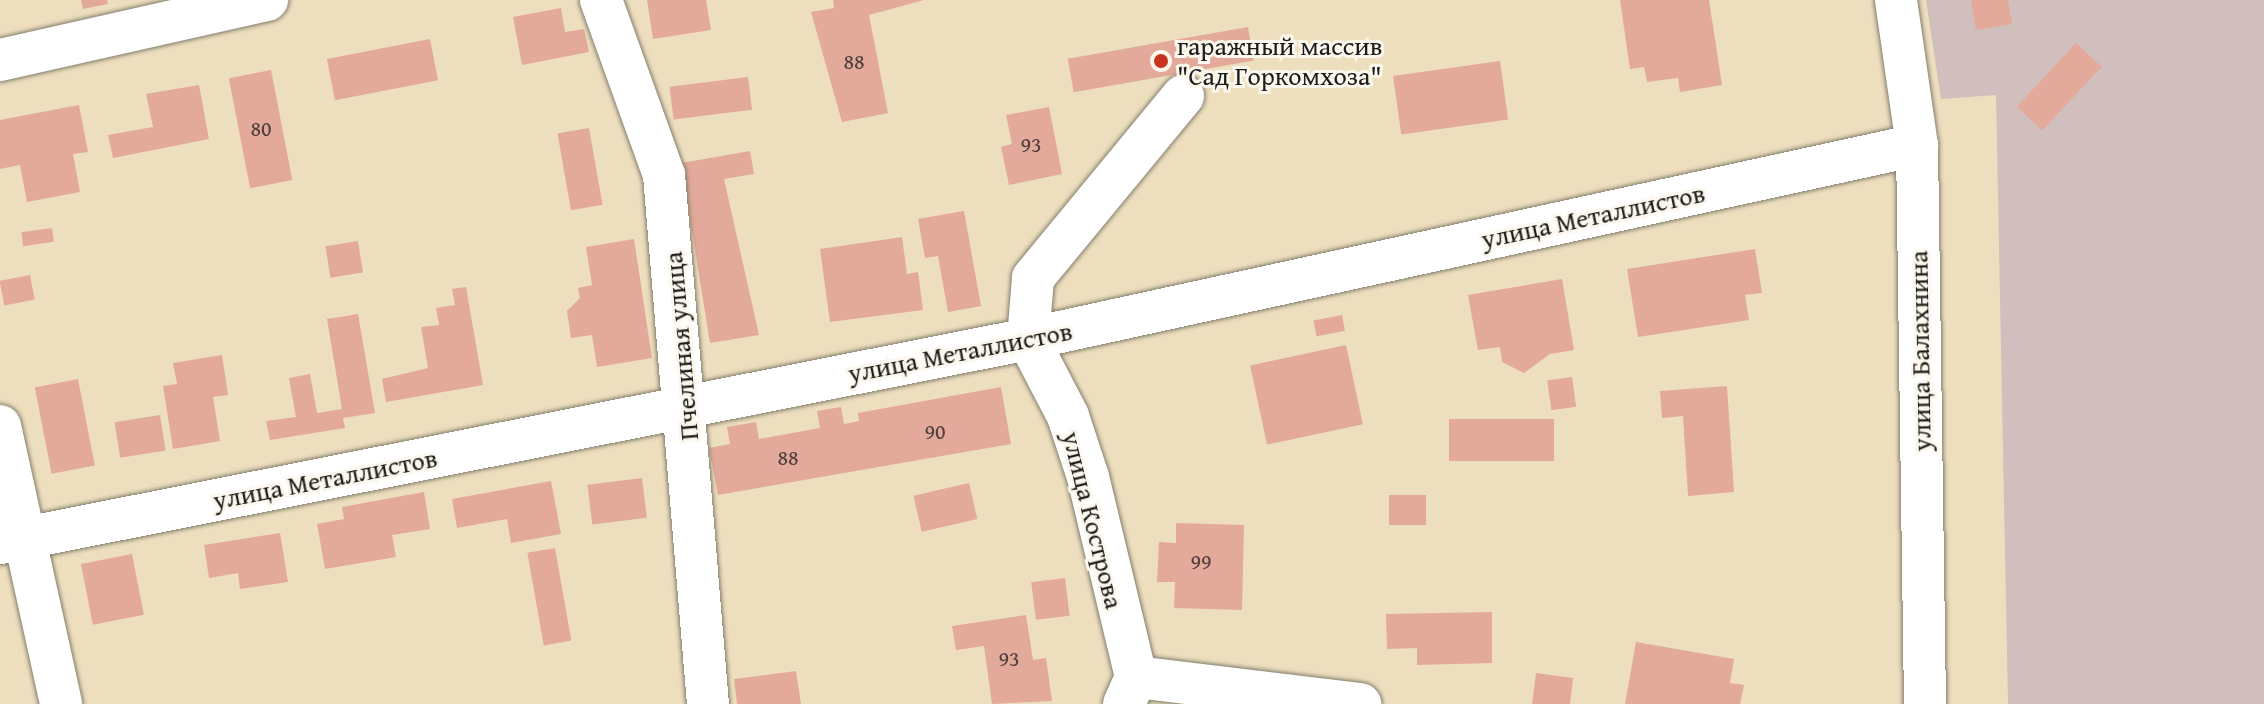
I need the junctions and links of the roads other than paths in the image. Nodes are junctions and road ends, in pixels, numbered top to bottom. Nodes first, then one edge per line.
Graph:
1 (267, 0) edge
2 (601, 0) edge
3 (1896, 0) edge
4 (0, 60) edge
5 (1183, 96) dead end
6 (1917, 145) junction
7 (1028, 339) junction
8 (689, 406) junction
9 (0, 426) edge
10 (12, 541) edge
11 (1130, 691) edge
12 (61, 704) edge
13 (708, 704) edge
14 (1360, 704) edge
15 (1925, 704) edge

1 - 4 street
2 - 8 street, Пчелиная улица
3 - 6 street, улица Балахнина
5 - 7 street
6 - 7 street, улица Металлистов
6 - 15 street, улица Балахнина
7 - 8 street, улица Металлистов
7 - 11 street, улица Кострова
8 - 10 street, улица Металлистов
8 - 13 street, Пчелиная улица
9 - 10 street
10 - 12 street
11 - 14 street

